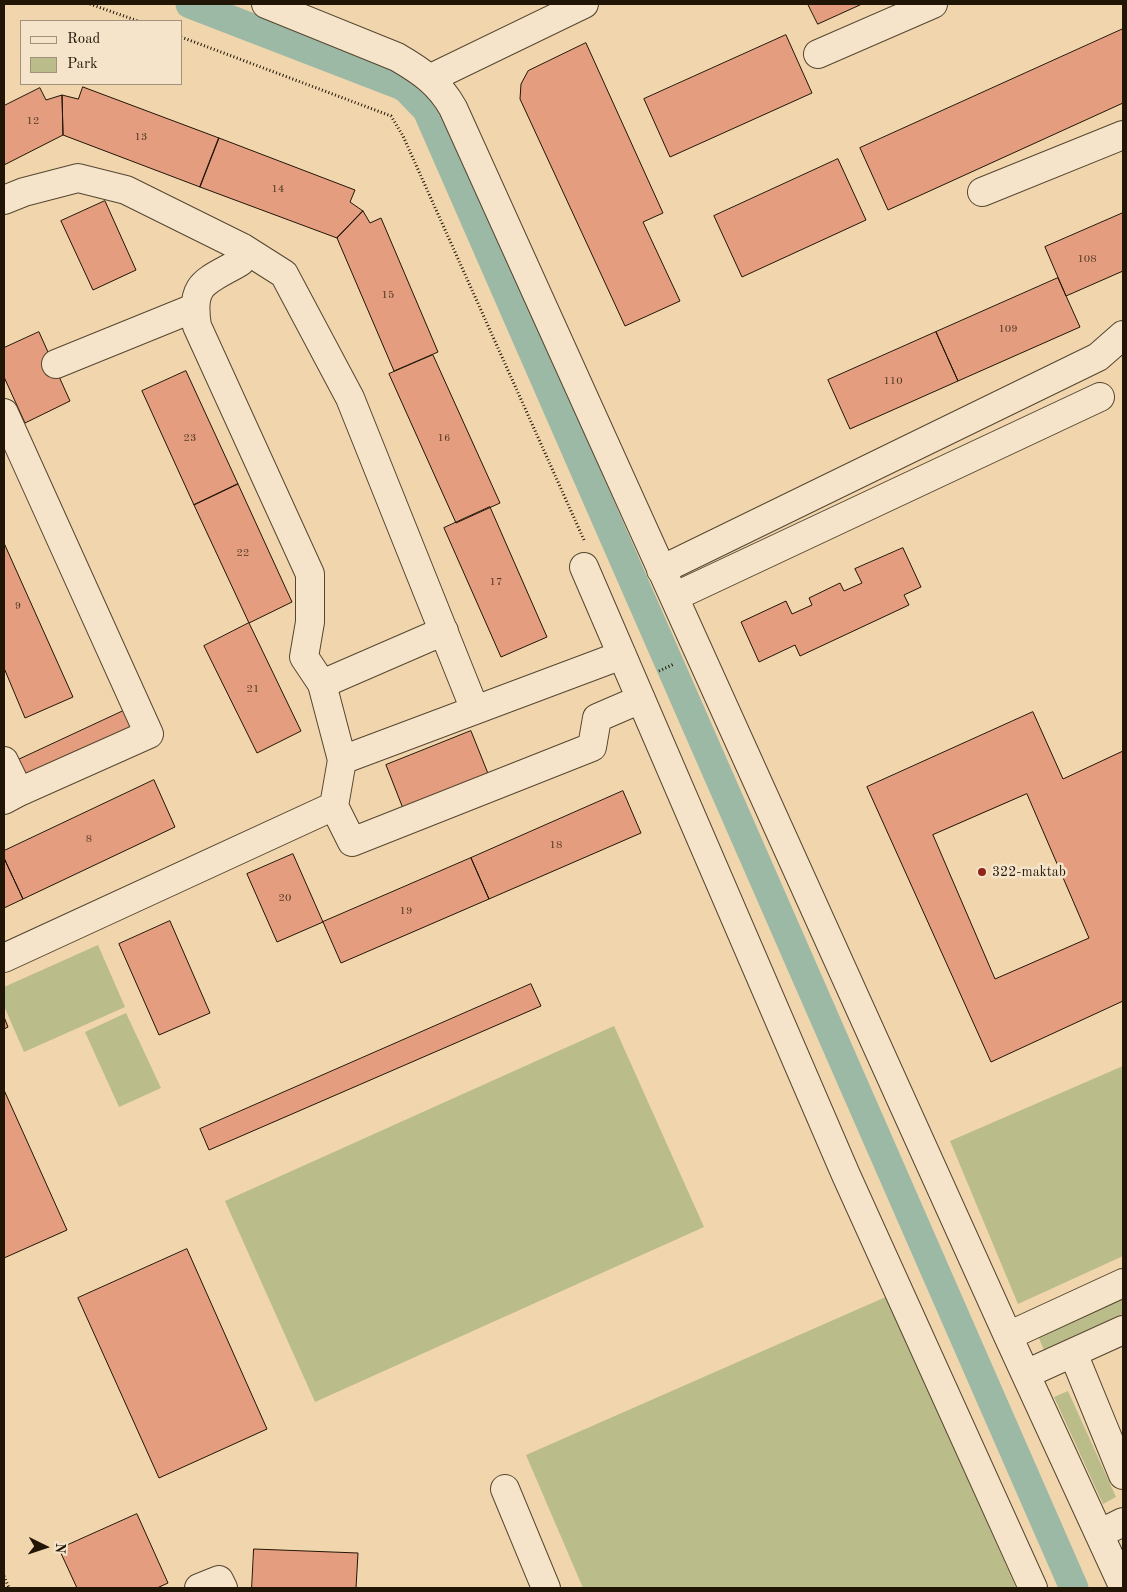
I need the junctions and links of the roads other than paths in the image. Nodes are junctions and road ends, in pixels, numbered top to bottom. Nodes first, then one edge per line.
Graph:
1 (266, 4) edge
2 (584, 4) edge
3 (933, 4) edge
4 (818, 54) dead end
5 (431, 78) junction
6 (1123, 135) edge
7 (982, 192) dead end
8 (4, 200) edge
9 (243, 248) junction
10 (194, 308) junction
11 (1123, 335) edge
12 (56, 364) dead end
13 (1100, 397) dead end
14 (4, 413) edge
15 (585, 556) road end
16 (661, 570) junction
17 (674, 597) junction
18 (444, 631) junction
19 (622, 655) junction
20 (322, 684) junction
21 (641, 699) junction
22 (475, 710) junction
23 (342, 760) junction
24 (4, 761) edge
25 (11, 796) edge
26 (334, 806) junction
27 (4, 958) edge
28 (1123, 1283) edge
29 (1123, 1330) edge
30 (1008, 1336) junction
31 (1073, 1353) junction
32 (1026, 1374) junction
33 (1123, 1475) edge
34 (505, 1489) dead end
35 (1111, 1528) edge
36 (1123, 1586) edge
37 (199, 1588) edge
38 (223, 1588) edge
39 (546, 1588) edge
40 (1033, 1588) edge

1 - 5 street
2 - 5 street
3 - 4 street
5 - 16 street
6 - 7 street
8 - 9 street
9 - 10 street
9 - 18 street
10 - 12 street
10 - 20 street
11 - 16 street
13 - 17 street
14 - 25 street
15 - 19 street
16 - 17 street
17 - 30 street
18 - 20 street
18 - 22 street
19 - 21 street
19 - 22 street
20 - 23 street
21 - 26 street
21 - 40 street
22 - 23 street
23 - 26 street
24 - 25 street
26 - 27 street
28 - 30 street
29 - 31 street
30 - 32 street
31 - 32 street
31 - 33 street
32 - 35 street
34 - 39 street
35 - 36 street
37 - 38 street

